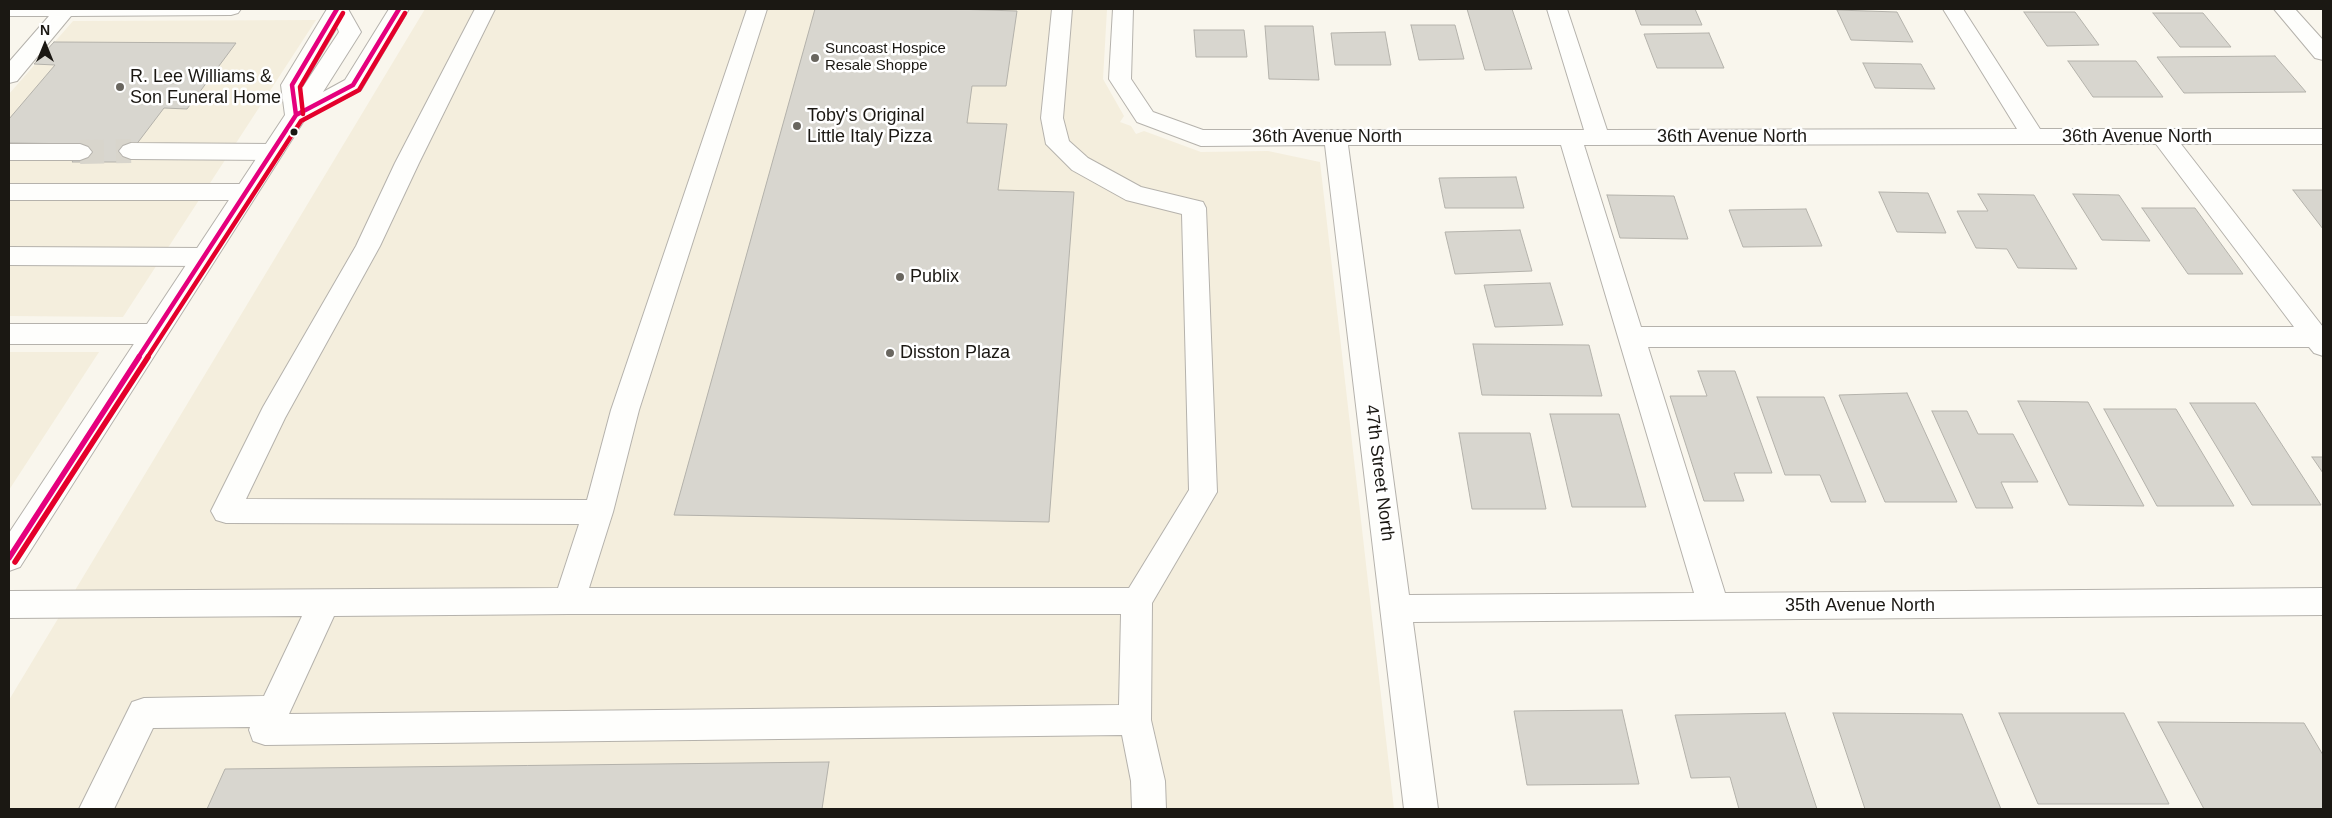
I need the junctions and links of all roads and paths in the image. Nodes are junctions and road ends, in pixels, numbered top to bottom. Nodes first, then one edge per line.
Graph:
1 (135, 9) edge
2 (231, 9) edge
3 (338, 9) edge
4 (399, 9) edge
5 (485, 9) edge
6 (757, 9) edge
7 (1062, 9) edge
8 (1123, 9) edge
9 (1557, 9) edge
10 (1953, 9) edge
11 (9, 10) edge
12 (65, 10) edge
13 (2290, 15) edge
14 (2323, 22) edge
15 (2323, 53) edge
16 (9, 76) edge
17 (296, 115) junction
18 (2323, 136) edge
19 (1335, 137) junction
20 (1570, 137) junction
21 (1598, 137) junction
22 (2163, 137) junction
23 (2034, 138) junction
24 (131, 151) tunnel mouth
25 (9, 152) edge
26 (80, 152) tunnel mouth
27 (272, 152) junction
28 (9, 192) edge
29 (246, 192) junction
30 (9, 256) edge
31 (203, 257) junction
32 (9, 334) edge
33 (154, 334) junction
34 (1631, 337) junction
35 (2320, 341) edge
36 (598, 512) junction
37 (9, 558) edge
38 (569, 601) junction
39 (1137, 601) junction
40 (2323, 602) edge
41 (324, 603) junction
42 (9, 604) edge
43 (1714, 607) junction
44 (1396, 609) junction
45 (274, 711) junction
46 (1134, 720) junction
47 (96, 809) edge
48 (1148, 809) edge
49 (1421, 809) edge

1 - 2 street
1 - 12 street
3 - 17 street
4 - 17 street
5 - 36 street
6 - 36 street
7 - 39 street
8 - 19 street, 36th Avenue North
9 - 21 street
10 - 23 street
11 - 12 street
12 - 16 street
13 - 14 street
13 - 15 street
17 - 27 street
18 - 22 street, 36th Avenue North
19 - 20 street, 36th Avenue North
19 - 44 street, 47th Street North
20 - 21 street, 36th Avenue North
20 - 34 street
21 - 23 street, 36th Avenue North
22 - 23 street, 36th Avenue North
22 - 35 street
24 - 27 street
25 - 26 street
27 - 29 street
28 - 29 street
29 - 31 street
30 - 31 street
31 - 33 street
32 - 33 street
33 - 37 street
34 - 35 street
34 - 43 street
36 - 38 street
38 - 39 street
38 - 41 street
39 - 46 street
40 - 43 street, 35th Avenue North
41 - 42 street
41 - 45 street
43 - 44 street, 35th Avenue North
44 - 49 street, 47th Street North
45 - 46 street
45 - 47 street
46 - 48 street

